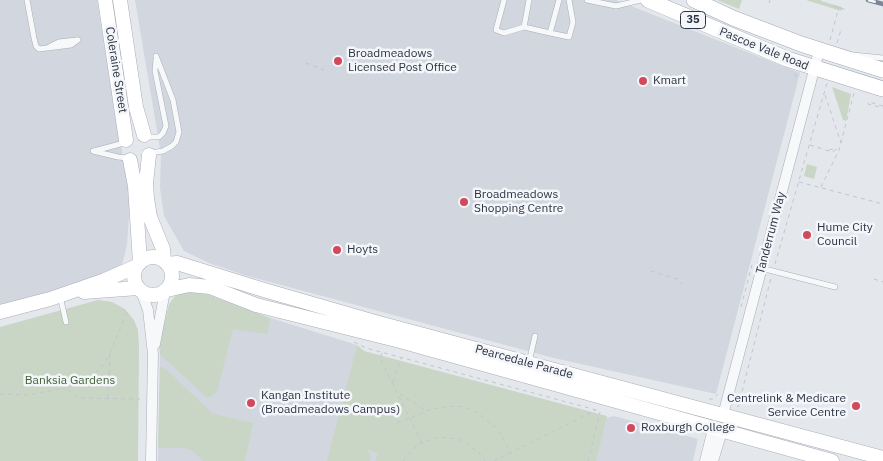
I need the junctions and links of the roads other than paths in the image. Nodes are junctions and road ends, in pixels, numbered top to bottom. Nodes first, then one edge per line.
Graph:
1 (27, 0) edge
2 (105, 0) edge
3 (120, 0) edge
4 (504, 0) edge
5 (530, 0) edge
6 (559, 0) edge
7 (569, 0) edge
8 (587, 0) edge
9 (641, 0) edge
10 (648, 0) edge
11 (694, 0) edge
12 (745, 23) junction
13 (524, 27) junction
14 (550, 33) junction
15 (738, 39) junction
16 (78, 40) dead end
17 (824, 46) junction
18 (837, 48) junction
19 (883, 58) edge
20 (814, 68) junction
21 (883, 70) edge
22 (883, 89) edge
23 (145, 136) junction
24 (125, 141) junction
25 (149, 154) junction
26 (129, 159) junction
27 (166, 262) junction
28 (138, 264) junction
29 (762, 268) junction
30 (835, 287) dead end
31 (139, 289) junction
32 (166, 290) junction
33 (57, 297) junction
34 (0, 312) edge
35 (66, 322) dead end
36 (535, 336) dead end
37 (153, 354) junction
38 (527, 370) junction
39 (729, 417) junction
40 (718, 430) junction
41 (882, 458) edge
42 (151, 461) edge
43 (705, 461) edge
44 (713, 461) edge
45 (832, 461) edge

1 - 16 lane
2 - 24 street, Coleraine Street
3 - 23 street, Coleraine Street
4 - 13 lane
5 - 13 lane
6 - 14 lane
7 - 14 lane
8 - 9 lane
10 - 15 main road, Pascoe Vale Road / 35
11 - 12 main road, Pascoe Vale Road / 35
12 - 15 lane
12 - 17 main road, Pascoe Vale Road / 35
13 - 14 lane
15 - 20 main road, Pascoe Vale Road / 35
17 - 18 main road, Pascoe Vale Road / 35
17 - 20 street, Tanderrum Way
18 - 19 lane
18 - 21 main road, Pascoe Vale Road / 35
20 - 22 main road, Pascoe Vale Road / 35
20 - 29 street, Tanderrum Way
23 - 24 street
23 - 25 street
23 - 25 lane
24 - 26 street
24 - 26 lane
25 - 26 street
25 - 27 street
26 - 28 street
27 - 28 street
27 - 32 street
27 - 38 street, Pearcedale Parade
28 - 31 street
28 - 33 street
29 - 30 lane
29 - 39 street, Tanderrum Way
31 - 32 street
31 - 33 street
31 - 37 street
32 - 37 street
32 - 38 street, Pearcedale Parade
33 - 34 street
33 - 35 lane
36 - 38 lane
37 - 42 street
38 - 39 street, Pearcedale Parade
38 - 40 street, Pearcedale Parade
39 - 40 street, Tanderrum Way
39 - 41 street, Pearcedale Parade
40 - 43 street, Tanderrum Way
40 - 44 street, Tanderrum Way
40 - 45 street, Pearcedale Parade

